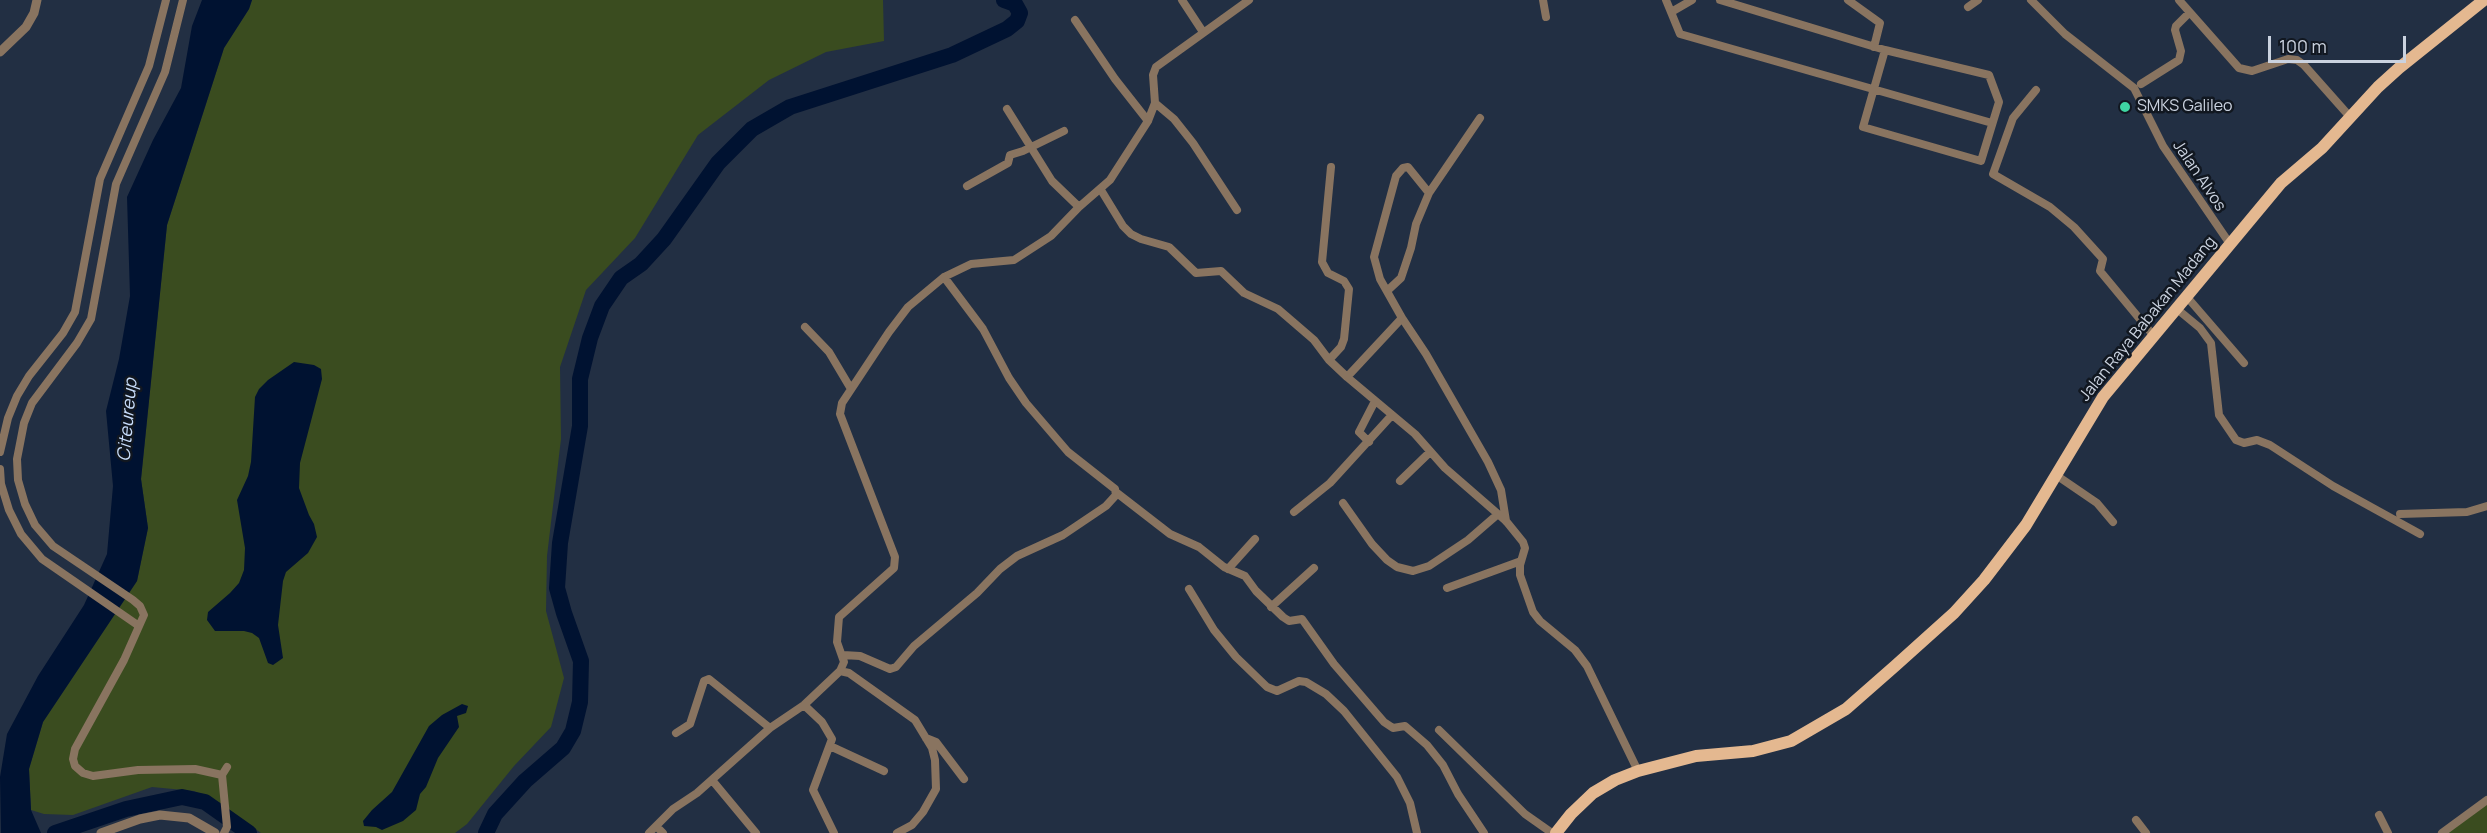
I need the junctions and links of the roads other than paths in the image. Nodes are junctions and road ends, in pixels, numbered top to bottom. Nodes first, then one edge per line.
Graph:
1 (37, 0) edge
2 (166, 0) edge
3 (183, 0) edge
4 (1182, 0) edge
5 (1249, 0) edge
6 (1543, 0) edge
7 (1666, 0) edge
8 (1692, 0) edge
9 (1720, 0) edge
10 (1848, 0) edge
11 (1978, 0) edge
12 (2031, 0) edge
13 (2179, 0) edge
14 (2484, 0) edge
15 (1968, 7) dead end
16 (1673, 11) junction
17 (2189, 13) junction
18 (1546, 17) dead end
19 (1075, 20) dead end
20 (1203, 32) junction
21 (157, 41) junction
22 (173, 46) junction
23 (1874, 47) junction
24 (1885, 50) junction
25 (0, 52) edge
26 (2138, 86) junction
27 (1874, 89) junction
28 (2036, 90) dead end
29 (1155, 103) junction
30 (1008, 110) dead end
31 (1480, 118) dead end
32 (2351, 118) junction
33 (1148, 121) junction
34 (1992, 123) junction
35 (1064, 131) dead end
36 (1032, 147) junction
37 (1331, 167) dead end
38 (967, 186) dead end
39 (1101, 190) junction
40 (1430, 193) junction
41 (1078, 207) junction
42 (1237, 210) dead end
43 (2230, 244) junction
44 (944, 277) junction
45 (1387, 291) junction
46 (2187, 297) junction
47 (2177, 309) junction
48 (1402, 318) junction
49 (805, 327) dead end
50 (2153, 335) junction
51 (1329, 360) junction
52 (2244, 363) dead end
53 (1347, 376) junction
54 (851, 389) junction
55 (1375, 401) junction
56 (1392, 415) junction
57 (1369, 442) junction
58 (0, 452) edge
59 (1430, 452) junction
60 (0, 469) edge
61 (2056, 475) junction
62 (1400, 481) dead end
63 (1117, 493) junction
64 (1343, 503) dead end
65 (2487, 506) edge
66 (1294, 512) dead end
67 (1498, 514) junction
68 (2400, 514) dead end
69 (1506, 521) junction
70 (2113, 522) dead end
71 (2420, 534) dead end
72 (1255, 539) dead end
73 (65, 555) junction
74 (1521, 561) junction
75 (1314, 568) dead end
76 (56, 569) junction
77 (1228, 569) junction
78 (1448, 588) dead end
79 (1189, 589) dead end
80 (1271, 607) junction
81 (139, 626) junction
82 (843, 655) junction
83 (840, 671) junction
84 (804, 705) junction
85 (770, 728) junction
86 (1439, 730) dead end
87 (676, 733) dead end
88 (926, 738) junction
89 (830, 746) junction
90 (227, 766) dead end
91 (884, 771) dead end
92 (1638, 771) junction
93 (222, 775) junction
94 (964, 779) dead end
95 (712, 780) junction
96 (2487, 800) edge
97 (2379, 815) dead end
98 (2136, 820) dead end
99 (656, 826) junction
100 (226, 830) edge
101 (101, 833) edge
102 (214, 833) edge
103 (649, 833) edge
104 (663, 833) edge
105 (756, 833) edge
106 (834, 833) edge
107 (897, 833) edge
108 (1417, 833) edge
109 (1484, 833) edge
110 (1554, 833) edge
111 (2146, 833) edge
112 (2388, 833) edge
113 (2442, 833) edge

1 - 25 street
2 - 21 street
3 - 22 street
4 - 20 street
5 - 20 street
6 - 18 street
7 - 16 street
8 - 16 street
9 - 23 street
10 - 23 street
11 - 15 street
12 - 26 street
13 - 17 street
14 - 32 main road, Jalan Raya Babakan Madang
16 - 27 street
17 - 26 street
17 - 32 street
19 - 33 street
20 - 29 street
21 - 22 street
21 - 58 street
22 - 73 street
23 - 24 street
24 - 27 street
24 - 34 street
26 - 43 street, Jalan Alvos
27 - 34 street
27 - 34 street
28 - 50 street
29 - 33 street
29 - 42 street
30 - 36 street
31 - 40 street
32 - 43 main road, Jalan Raya Babakan Madang
33 - 39 street
35 - 36 street
36 - 38 street
36 - 41 street
37 - 51 street
39 - 41 street
39 - 51 street
40 - 45 street
40 - 45 street
41 - 44 street
43 - 46 main road, Jalan Raya Babakan Madang
44 - 54 street
44 - 63 street
45 - 48 street
46 - 47 main road, Jalan Raya Babakan Madang
46 - 52 street
47 - 50 main road, Jalan Raya Babakan Madang
47 - 71 street
48 - 53 street
48 - 69 street
49 - 54 street
50 - 61 main road, Jalan Raya Babakan Madang
51 - 53 street
53 - 55 street
54 - 82 street
55 - 56 street
55 - 57 street
56 - 57 street
56 - 59 street
57 - 66 street
59 - 62 street
59 - 67 street
60 - 76 street
61 - 70 street
61 - 92 main road, Jalan Raya Babakan Madang
63 - 77 street
63 - 82 street
64 - 67 street
65 - 68 street
67 - 69 street
69 - 74 street
72 - 77 street
73 - 76 street
73 - 81 street
74 - 78 street
74 - 92 street
75 - 80 street
76 - 81 street
77 - 80 street
79 - 108 street
80 - 109 street
81 - 93 street
82 - 83 street
83 - 84 street
83 - 88 street
84 - 85 street
84 - 89 street
85 - 87 street
85 - 95 street
86 - 110 street
88 - 94 street
88 - 107 street
89 - 91 street
89 - 106 street
90 - 93 street
92 - 110 main road, Jalan Raya Babakan Madang
93 - 100 street
95 - 99 street
95 - 105 street
96 - 113 street
97 - 112 street
98 - 111 street
99 - 103 street
99 - 104 street
101 - 102 street

